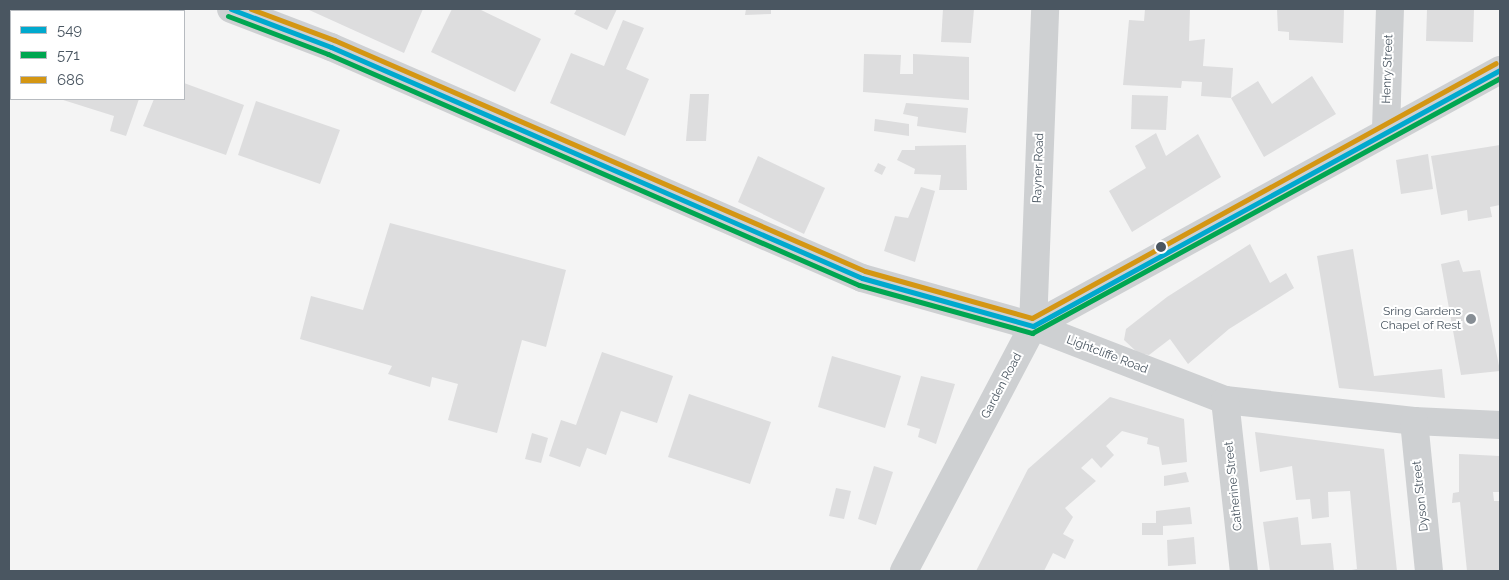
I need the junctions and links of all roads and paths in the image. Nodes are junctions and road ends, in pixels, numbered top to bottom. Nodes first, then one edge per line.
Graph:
1 (231, 9) edge
2 (1045, 9) edge
3 (1390, 9) edge
4 (1500, 70) edge
5 (1386, 129) junction
6 (1033, 326) junction
7 (1225, 400) junction
8 (1414, 422) junction
9 (1500, 425) edge
10 (904, 571) edge
11 (1244, 571) edge
12 (1429, 571) edge

1 - 6 street, Lightcliffe Road
2 - 6 street, Rayner Road
3 - 5 street, Henry Street
4 - 5 street
5 - 6 street
6 - 7 street, Lightcliffe Road
6 - 10 street, Garden Road
7 - 8 street, Lightcliffe Road
7 - 11 street, Catherine Street
8 - 9 street, Lightcliffe Road
8 - 12 street, Dyson Street

